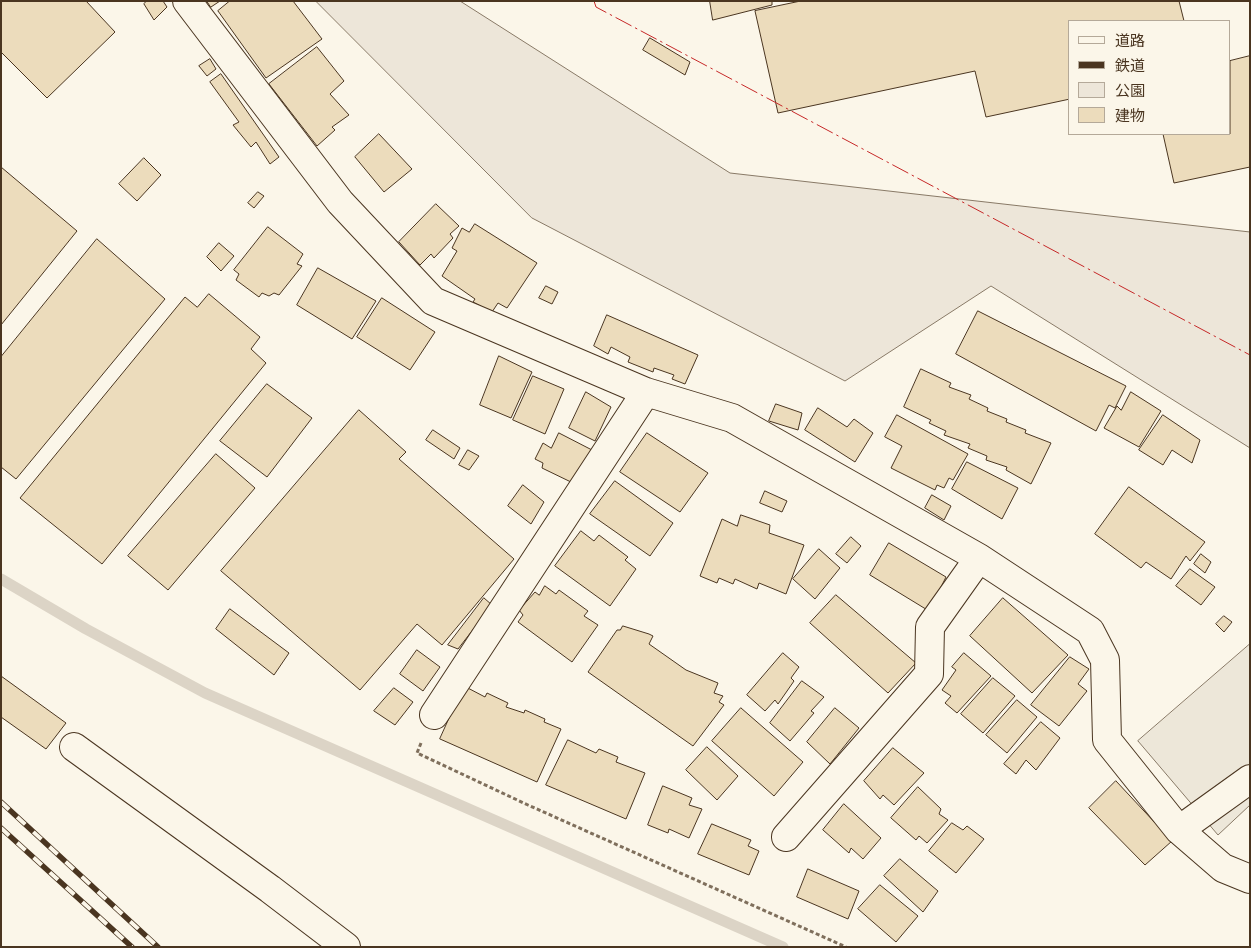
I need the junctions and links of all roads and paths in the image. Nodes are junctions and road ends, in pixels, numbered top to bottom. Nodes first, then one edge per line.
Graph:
1 (186, 1) edge
2 (646, 392) junction
3 (979, 558) junction
4 (434, 715) joint
5 (74, 748) dead end
6 (1250, 779) edge
7 (1179, 830) junction
8 (786, 837) dead end
9 (1250, 879) edge
10 (346, 947) edge
11 (846, 947) edge

1 - 2 street
2 - 3 street
2 - 4 street
3 - 7 street
3 - 8 street
4 - 11 path
5 - 10 street
6 - 7 street
7 - 9 street

